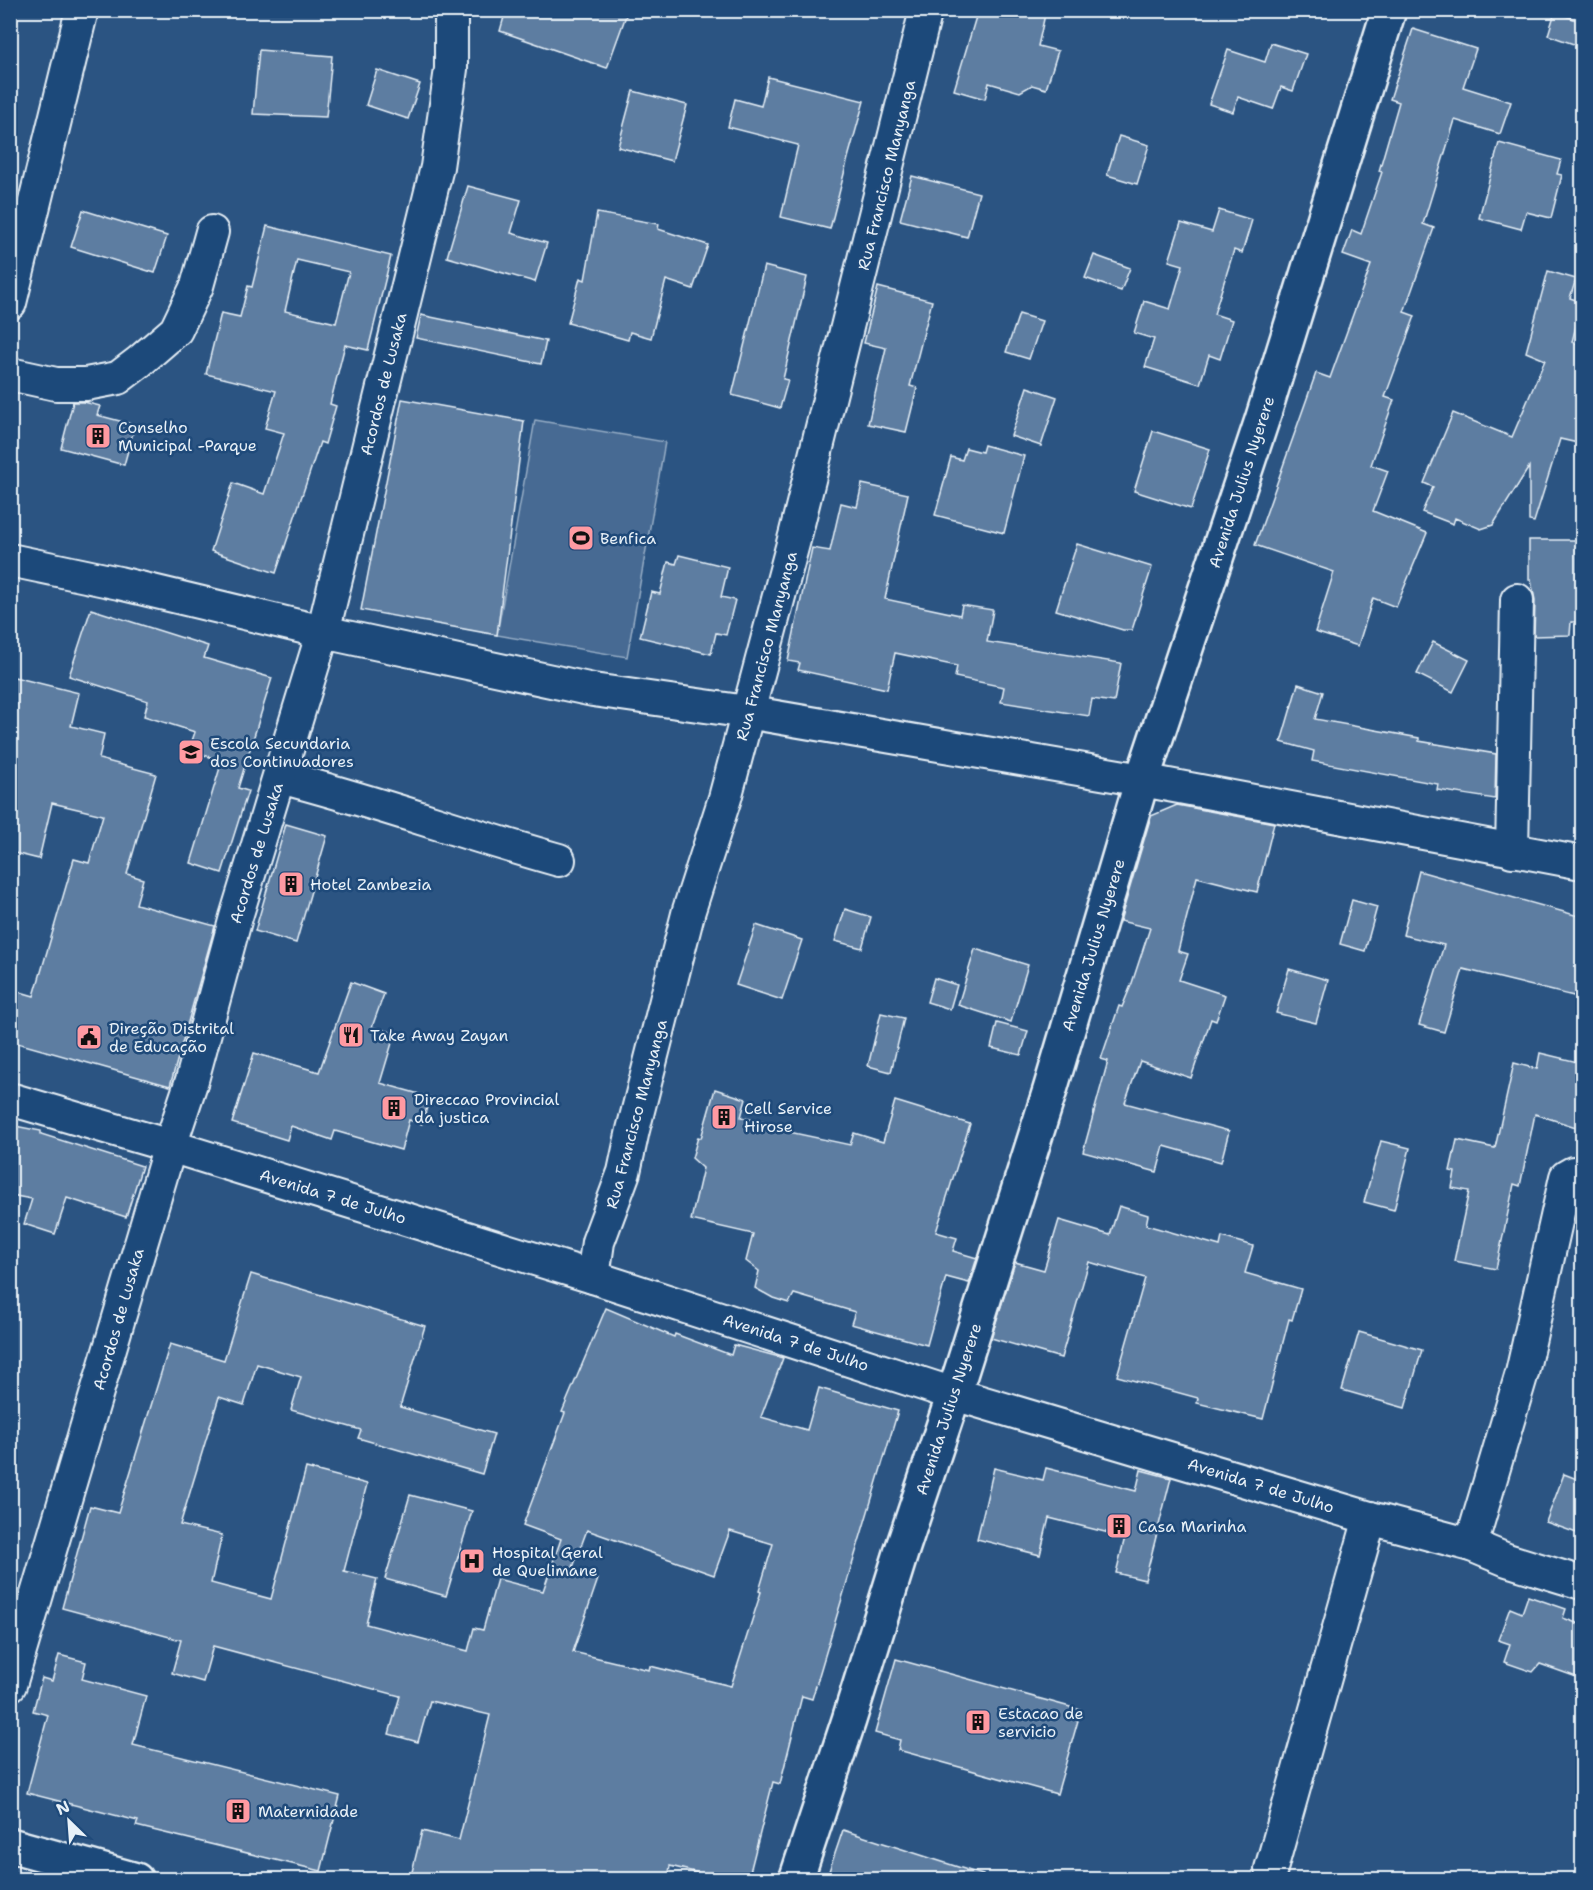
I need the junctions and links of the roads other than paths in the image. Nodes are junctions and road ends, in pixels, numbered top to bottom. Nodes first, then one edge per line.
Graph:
1 (81, 10) edge
2 (452, 10) edge
3 (926, 10) edge
4 (1389, 10) edge
5 (212, 232) dead end
6 (10, 303) edge
7 (10, 374) edge
8 (10, 560) edge
9 (1517, 600) dead end
10 (323, 633) junction
11 (747, 712) junction
12 (280, 777) junction
13 (1142, 780) junction
14 (1512, 851) junction
15 (559, 860) dead end
16 (1582, 863) edge
17 (10, 1099) edge
18 (170, 1146) junction
19 (1582, 1174) edge
20 (593, 1277) junction
21 (954, 1394) junction
22 (1370, 1518) junction
23 (1471, 1545) junction
24 (1582, 1583) edge
25 (10, 1685) edge
26 (10, 1845) edge
27 (1271, 1869) dead end
28 (136, 1880) edge
29 (796, 1880) edge

1 - 6 street
2 - 10 street, Acordos de Lusaka
3 - 11 street, Rua Francisco Manyanga
4 - 13 street, Avenida Julius Nyerere
5 - 7 street
8 - 10 street
9 - 14 street
10 - 11 street
10 - 12 street, Acordos de Lusaka
11 - 13 street
11 - 20 street, Rua Francisco Manyanga
12 - 15 street
12 - 18 street, Acordos de Lusaka
13 - 14 street
13 - 21 street, Avenida Julius Nyerere
14 - 16 street
17 - 18 street, Avenida 7 de Julho
18 - 20 street, Avenida 7 de Julho
18 - 25 street, Acordos de Lusaka
19 - 23 street
20 - 21 street, Avenida 7 de Julho
21 - 22 street, Avenida 7 de Julho
21 - 29 street, Avenida Julius Nyerere
22 - 23 street, Avenida 7 de Julho
22 - 27 street
23 - 24 street, Avenida 7 de Julho
26 - 28 street

